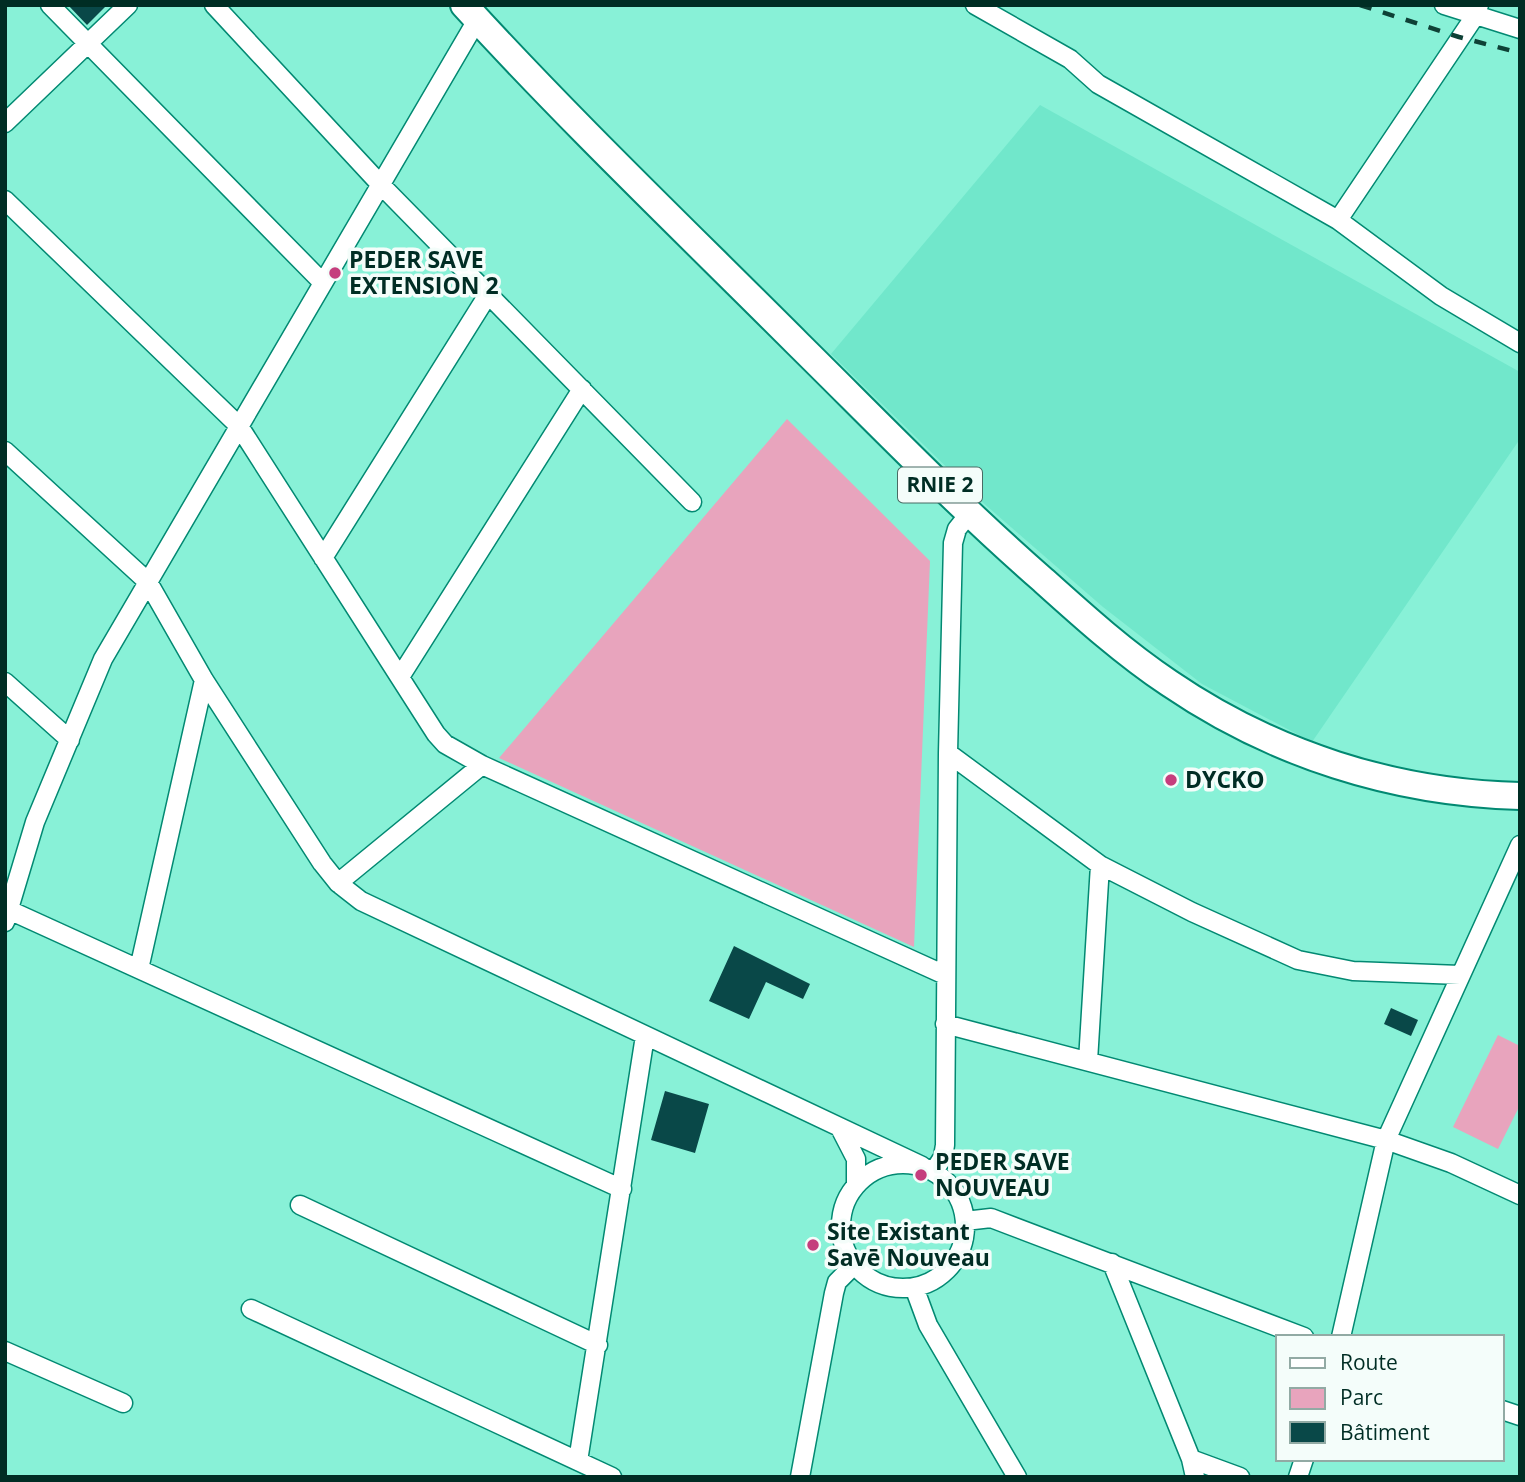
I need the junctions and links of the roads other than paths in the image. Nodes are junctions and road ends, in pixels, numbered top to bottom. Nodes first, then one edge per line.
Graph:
1 (50, 5) edge
2 (128, 5) edge
3 (214, 5) edge
4 (975, 5) edge
5 (1444, 5) edge
6 (1477, 11) edge
7 (471, 13) edge
8 (1520, 29) edge
9 (88, 44) junction
10 (5, 123) edge
11 (381, 185) junction
12 (5, 200) edge
13 (1338, 220) junction
14 (323, 283) junction
15 (489, 293) junction
16 (1520, 343) edge
17 (582, 389) junction
18 (239, 426) junction
19 (5, 451) edge
20 (692, 502) dead end
21 (969, 514) junction
22 (323, 558) junction
23 (148, 582) junction
24 (400, 677) junction
25 (204, 680) junction
26 (5, 682) edge
27 (71, 740) junction
28 (948, 753) junction
29 (482, 765) junction
30 (1520, 796) edge
31 (1520, 845) edge
32 (1100, 865) junction
33 (338, 883) junction
34 (7, 913) edge
35 (139, 969) junction
36 (945, 975) junction
37 (1461, 975) junction
38 (945, 1024) junction
39 (645, 1036) junction
40 (1088, 1061) junction
41 (840, 1128) junction
42 (1386, 1140) junction
43 (928, 1169) junction
44 (856, 1185) junction
45 (622, 1189) junction
46 (1520, 1195) edge
47 (300, 1205) dead end
48 (965, 1221) junction
49 (1112, 1263) junction
50 (855, 1264) junction
51 (914, 1287) junction
52 (251, 1309) dead end
53 (1299, 1335) edge
54 (1341, 1335) edge
55 (598, 1345) junction
56 (5, 1351) edge
57 (123, 1403) dead end
58 (578, 1461) junction
59 (1193, 1468) edge
60 (612, 1477) edge
61 (800, 1477) edge
62 (1017, 1477) edge
63 (1240, 1477) edge

1 - 9 street
2 - 9 street
3 - 11 street
4 - 13 street
5 - 6 street
6 - 8 street
6 - 13 street
7 - 11 street
7 - 21 main road, RNIE 2
9 - 10 street
9 - 14 street
11 - 14 street
11 - 15 street
12 - 18 street
13 - 16 street
14 - 18 street
15 - 17 street
15 - 22 street
17 - 20 street
17 - 24 street
18 - 22 street
18 - 23 street
19 - 23 street
21 - 28 street
21 - 30 main road, RNIE 2
22 - 24 street
23 - 25 street
23 - 27 street
24 - 29 street
25 - 33 street
25 - 35 street
26 - 27 street
27 - 34 street
28 - 32 street
28 - 36 street
29 - 33 street
29 - 36 street
31 - 37 street
32 - 37 street
32 - 40 street
33 - 39 street
34 - 35 street
35 - 45 street
36 - 38 street
37 - 42 street
38 - 40 street
38 - 43 street
39 - 41 street
39 - 45 street
40 - 42 street
41 - 43 street
41 - 44 street
42 - 46 street
42 - 54 street
43 - 44 street
43 - 48 street
44 - 50 street
45 - 55 street
47 - 55 street
48 - 49 street
48 - 51 street
49 - 53 street
49 - 59 street
50 - 51 street
50 - 61 street
51 - 62 street
52 - 58 street
55 - 58 street
56 - 57 street
58 - 60 street
59 - 63 street

